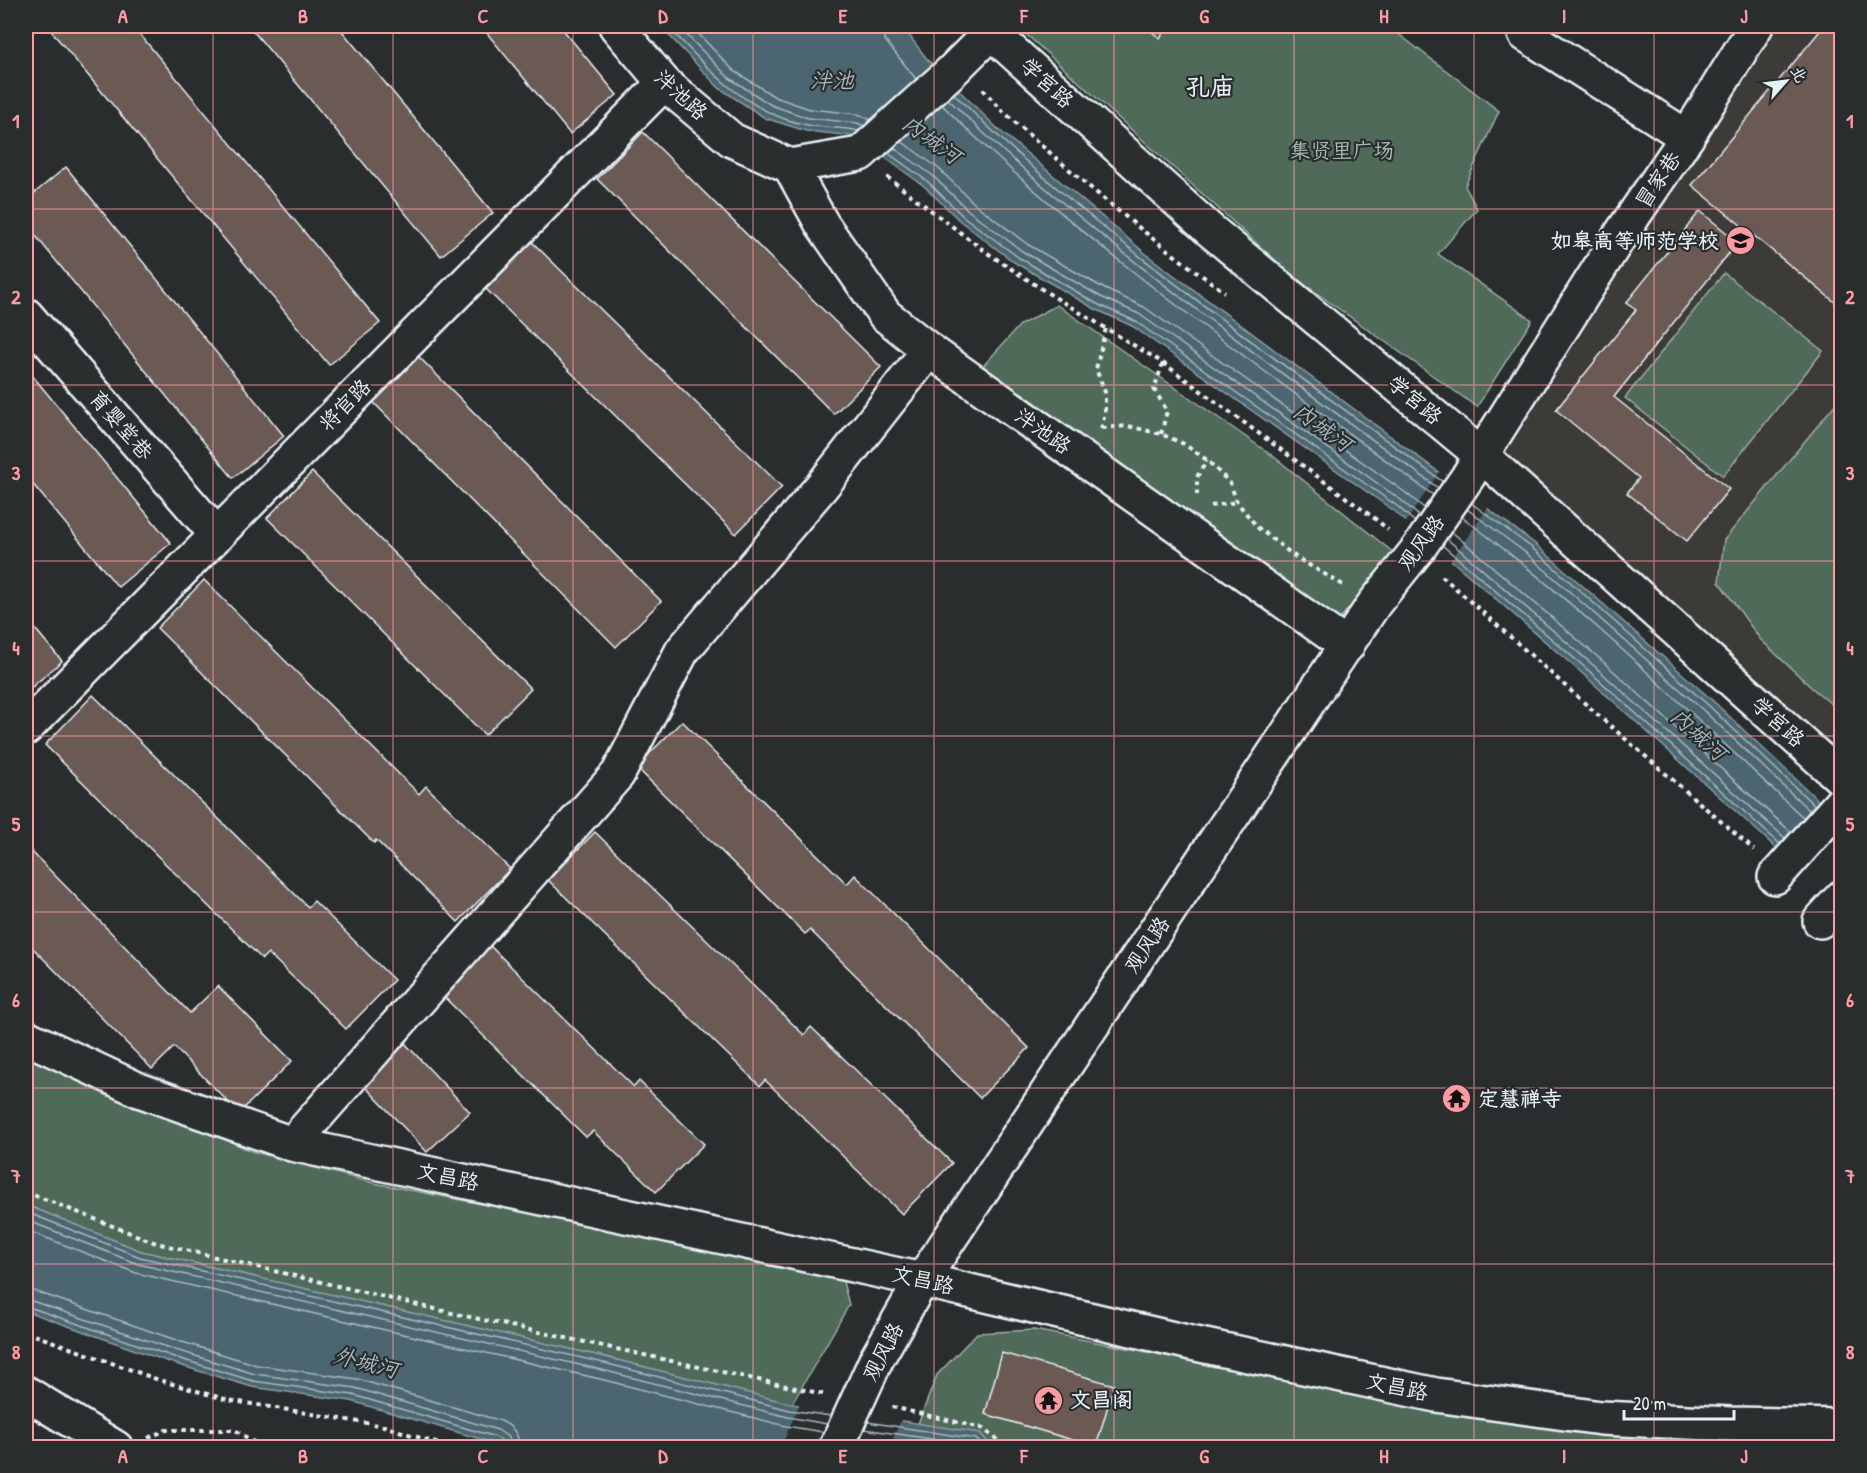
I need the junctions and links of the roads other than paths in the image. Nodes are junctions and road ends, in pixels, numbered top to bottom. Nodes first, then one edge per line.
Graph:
1 (616, 26) edge
2 (1531, 26) edge
3 (1756, 26) edge
4 (991, 28) edge
5 (664, 82) junction
6 (1687, 137) junction
7 (790, 166) junction
8 (26, 315) edge
9 (929, 350) junction
10 (1474, 467) junction
11 (217, 535) junction
12 (1347, 646) junction
13 (26, 728) edge
14 (1840, 796) edge
15 (1779, 873) road end
16 (26, 1037) edge
17 (292, 1143) junction
18 (922, 1280) junction
19 (26, 1393) edge
20 (1842, 1426) edge
21 (131, 1443) edge
22 (836, 1448) edge

1 - 5 street, 泮池路
2 - 6 street
3 - 6 street, 冒家巷
4 - 7 street
4 - 10 street, 学宫路
5 - 7 street, 泮池路
5 - 11 street, 将官路
6 - 10 street, 冒家巷
7 - 9 street, 泮池路
8 - 11 street, 育婴堂巷
9 - 12 street, 泮池路
9 - 17 street
10 - 12 street, 观风路
10 - 14 street, 学宫路
11 - 13 street, 将官路
12 - 18 street, 观风路
14 - 15 street
16 - 17 street, 文昌路
17 - 18 street, 文昌路
18 - 20 street, 文昌路
18 - 22 street, 观风路, bridge
19 - 21 street

